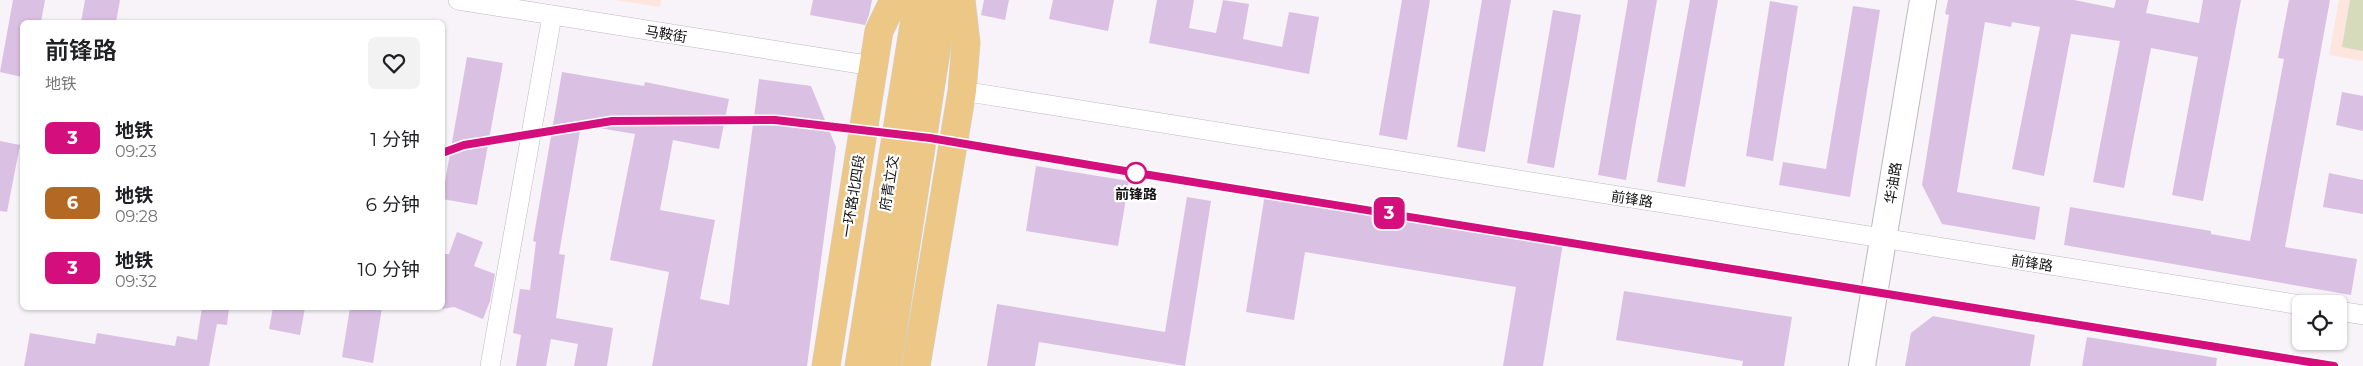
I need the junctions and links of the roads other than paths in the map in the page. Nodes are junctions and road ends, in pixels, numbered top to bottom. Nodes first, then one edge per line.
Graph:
1 (458, 0) edge
2 (894, 0) edge
3 (918, 0) edge
4 (944, 0) edge
5 (961, 0) edge
6 (1923, 0) edge
7 (552, 16) junction
8 (874, 66) junction
9 (962, 91) junction
10 (1883, 240) junction
11 (2292, 304) edge
12 (2347, 312) edge
13 (2363, 315) edge
14 (490, 366) edge
15 (826, 366) edge
16 (859, 366) edge
17 (887, 366) edge
18 (916, 366) edge
19 (1862, 366) edge

1 - 7 street, 马鞍街
2 - 8 main road, 一环路北四段
3 - 16 main road, 府青立交
4 - 17 main road, 府青立交
5 - 9 main road
6 - 10 street, 华油路
7 - 8 street, 马鞍街
7 - 14 street
8 - 15 main road, 一环路北四段
9 - 10 street, 前锋路
9 - 18 main road
10 - 11 street, 前锋路
10 - 19 street, 华油路
12 - 13 street

